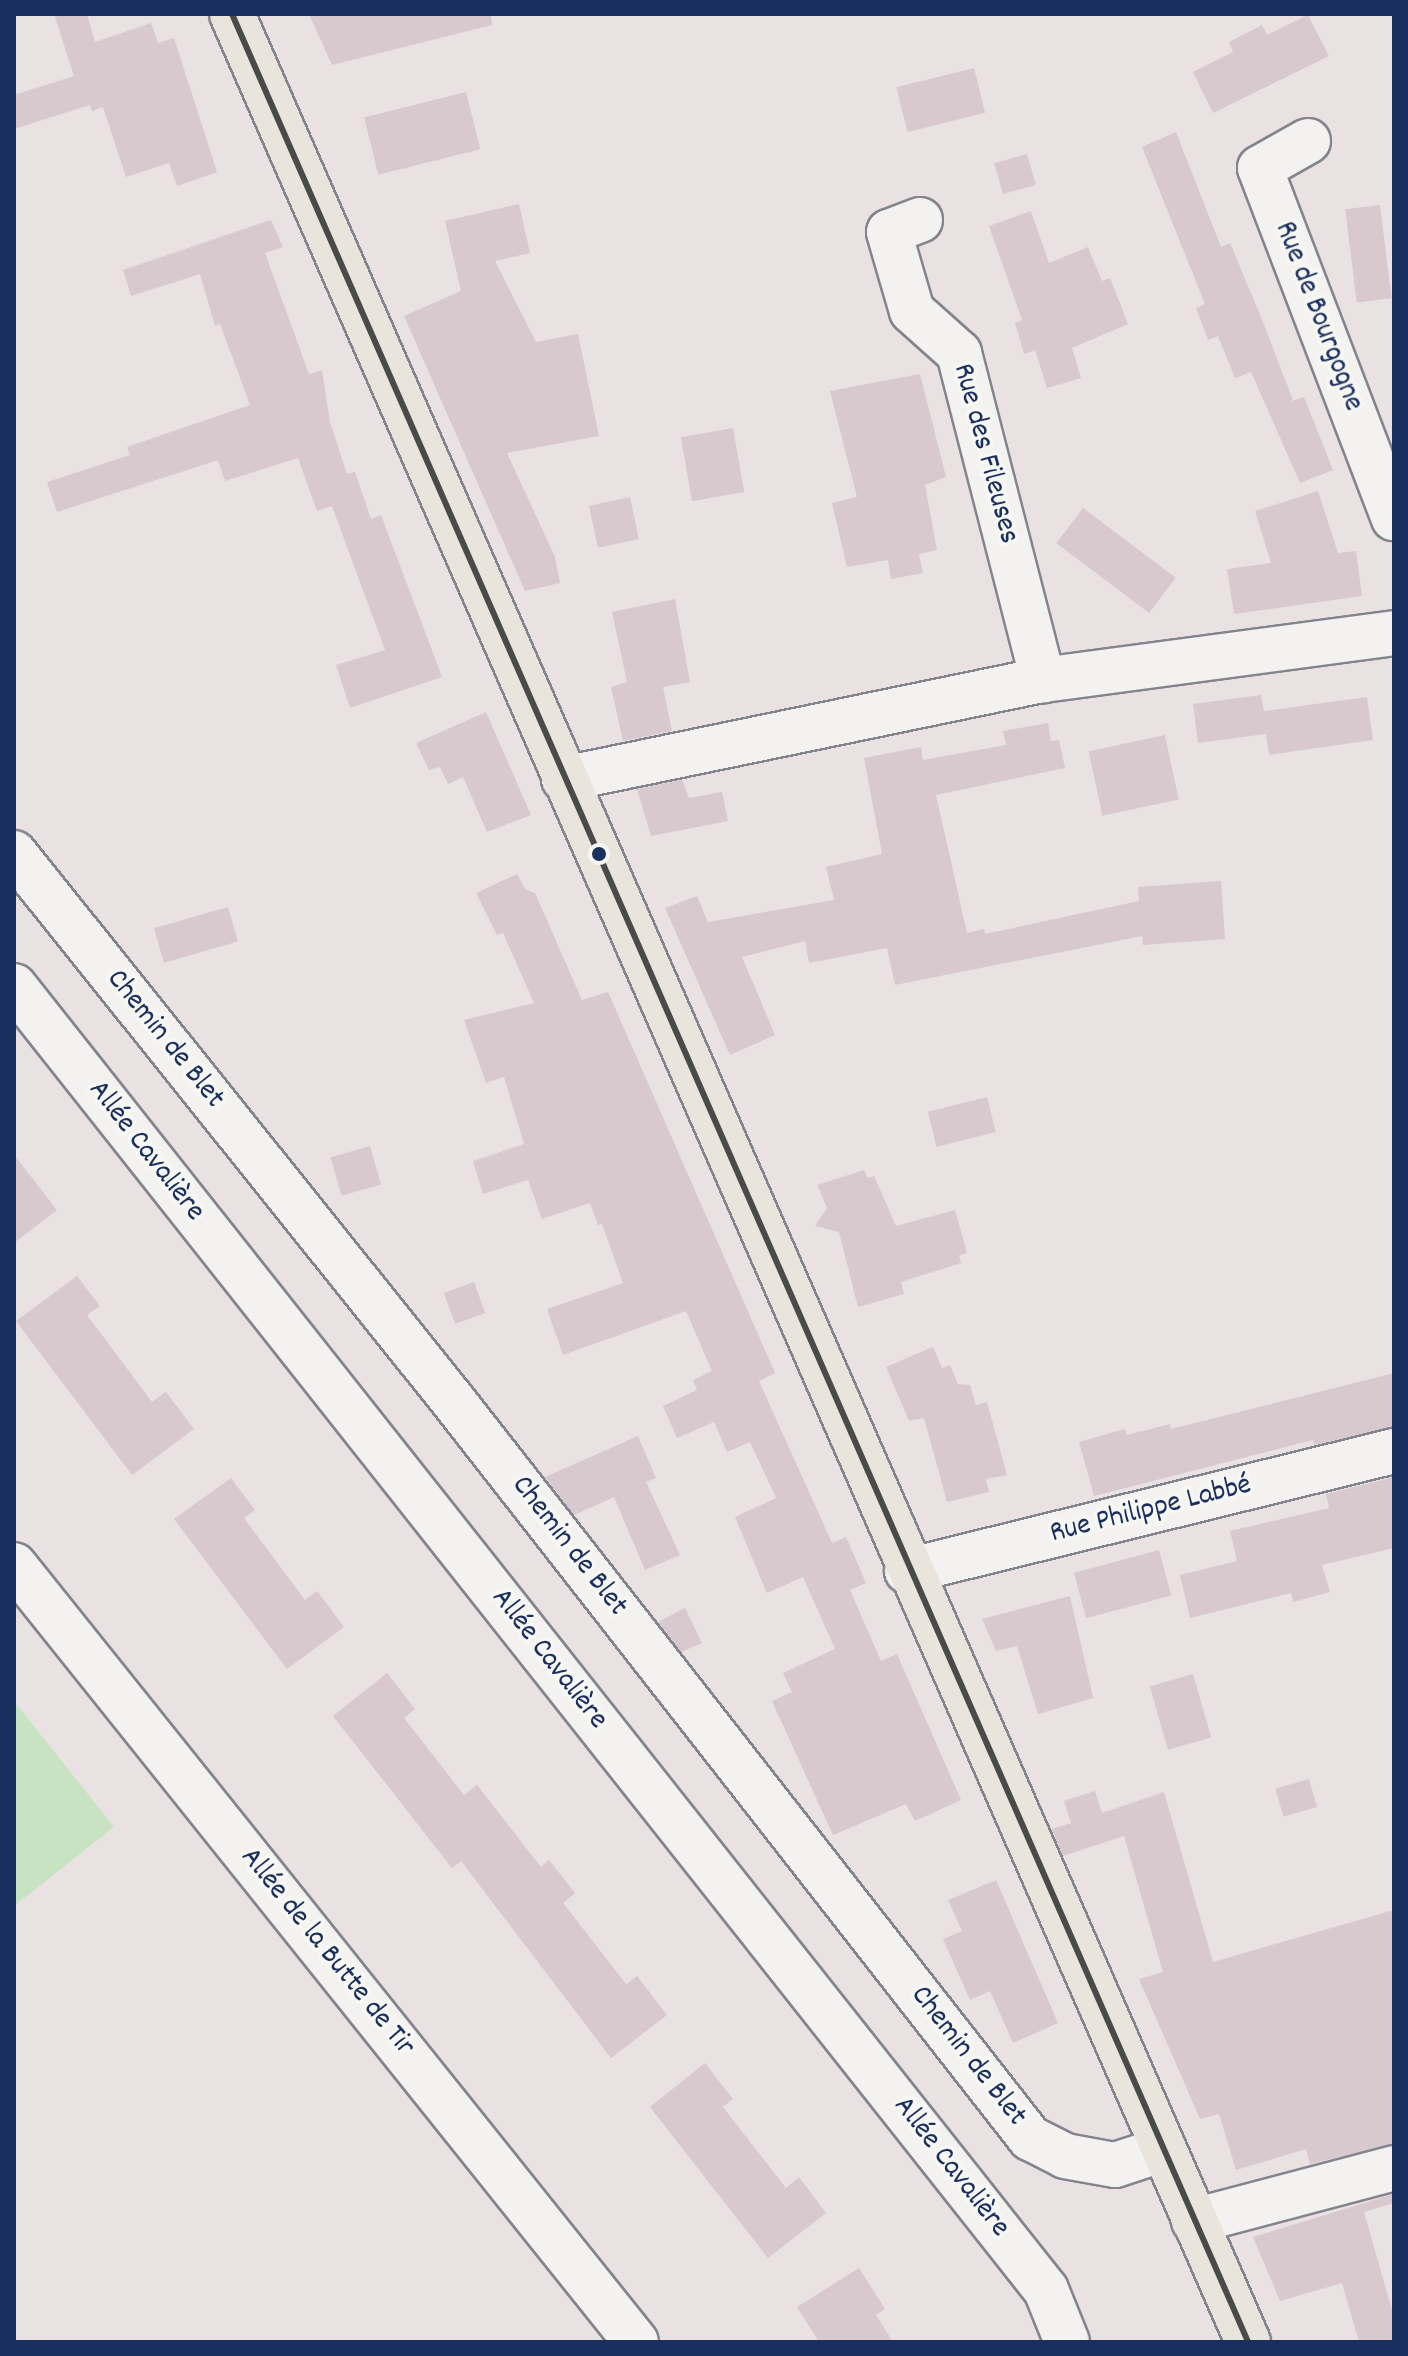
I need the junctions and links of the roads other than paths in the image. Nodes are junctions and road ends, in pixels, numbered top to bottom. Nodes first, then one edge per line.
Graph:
1 (232, 14) edge
2 (1308, 141) dead end
3 (920, 220) dead end
4 (1394, 518) edge
5 (1394, 633) edge
6 (1043, 680) junction
7 (564, 779) junction
8 (14, 853) edge
9 (14, 986) edge
10 (1394, 1451) edge
11 (14, 1565) edge
12 (907, 1571) junction
13 (1161, 2150) junction
14 (1394, 2168) edge
15 (1194, 2221) junction
16 (636, 2342) edge
17 (1067, 2342) edge
18 (1248, 2342) edge

1 - 7 main road
2 - 4 street, Rue de Bourgogne
3 - 6 street, Rue des Fileuses
5 - 6 street
6 - 7 street
7 - 12 main road
8 - 13 street, Chemin de Blet
9 - 17 street, Allée Cavalière
10 - 12 street, Rue Philippe Labbé
11 - 16 street, Allée de la Butte de Tir
12 - 13 main road
13 - 15 main road
14 - 15 street
15 - 18 main road

